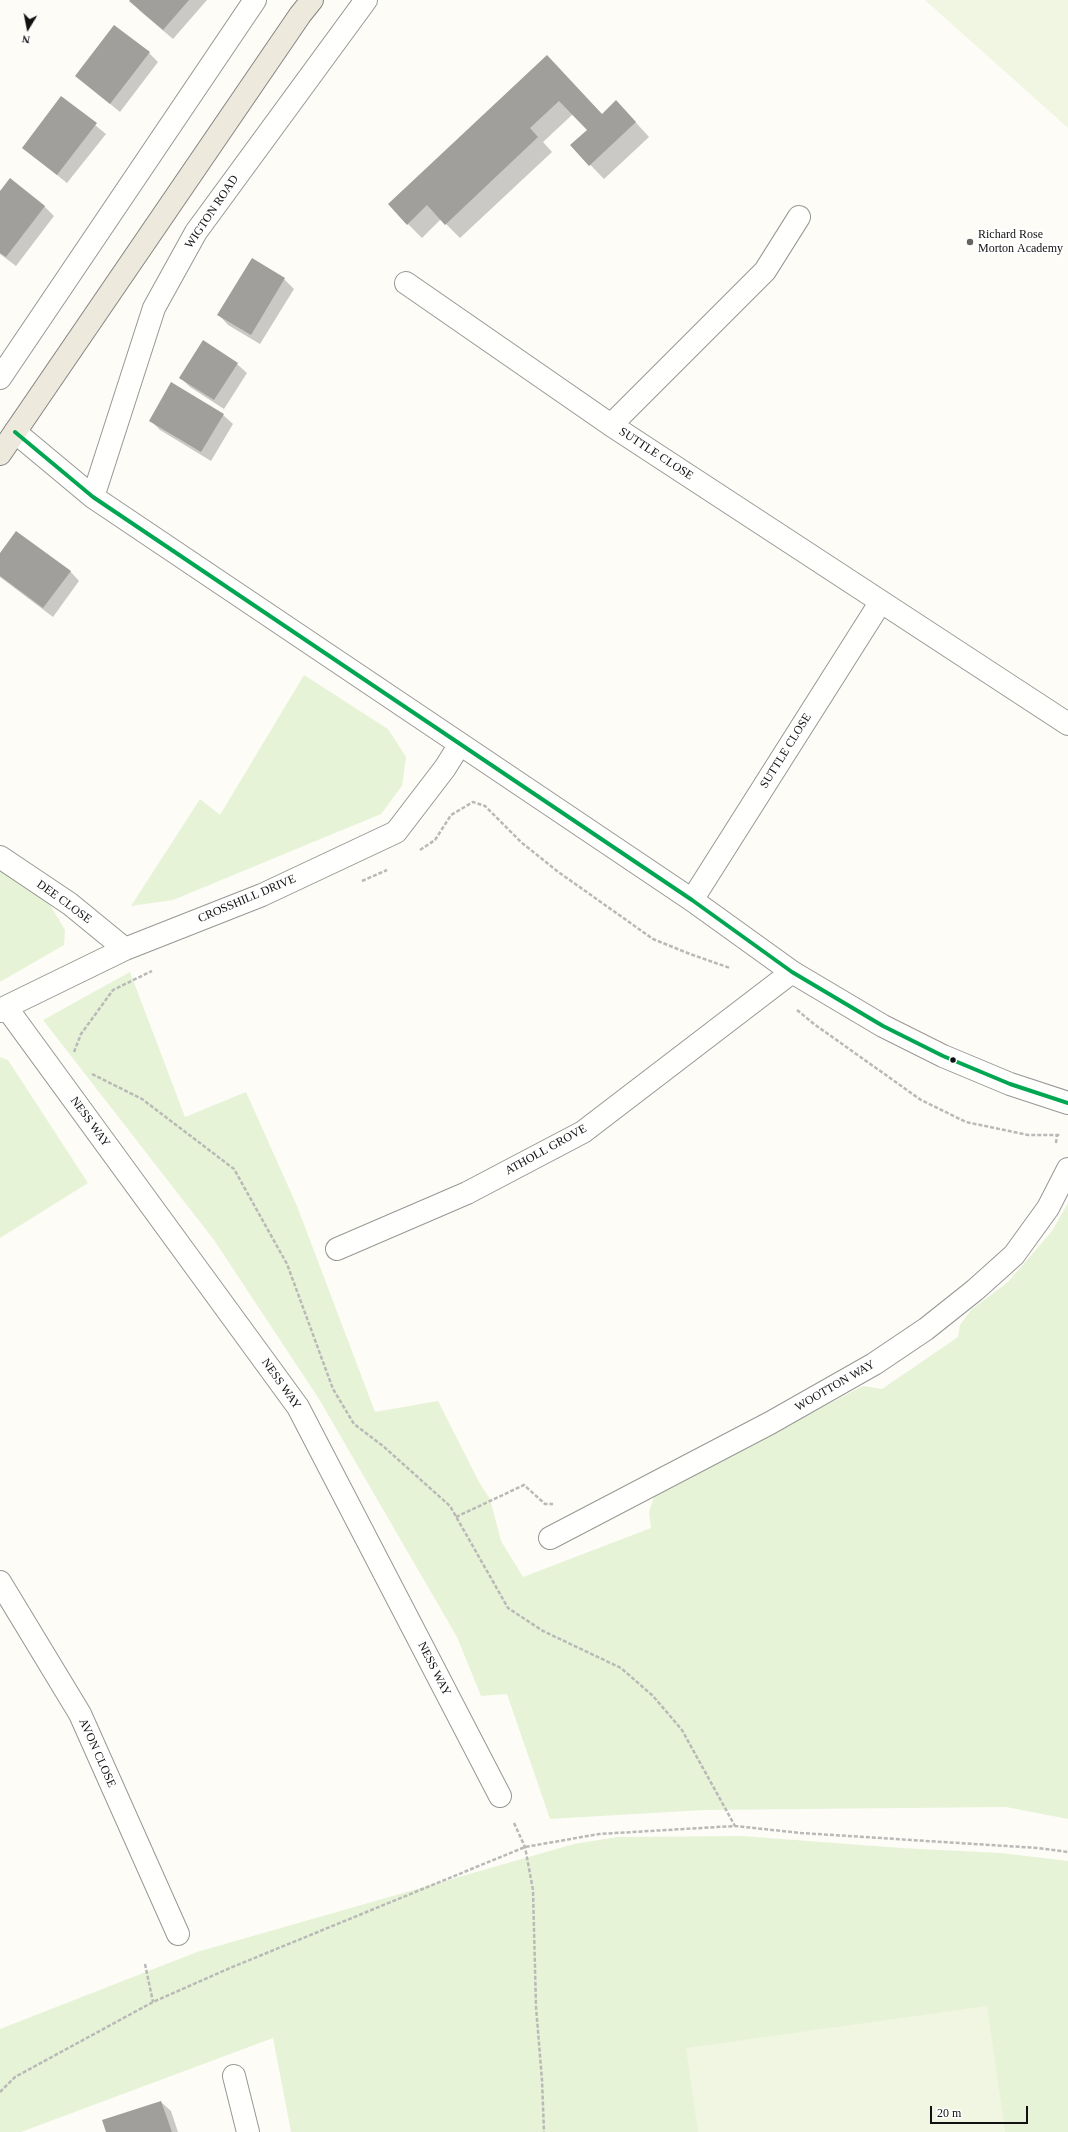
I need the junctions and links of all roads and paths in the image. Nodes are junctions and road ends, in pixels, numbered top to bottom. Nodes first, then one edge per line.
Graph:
1 (254, 0) edge
2 (312, 0) edge
3 (366, 0) edge
4 (799, 217) dead end
5 (406, 283) dead end
6 (0, 378) edge
7 (611, 425) junction
8 (15, 432) junction
9 (0, 454) edge
10 (93, 497) junction
11 (880, 603) junction
12 (1068, 724) edge
13 (460, 744) junction
14 (485, 806) dead end
15 (0, 857) edge
16 (692, 900) junction
17 (125, 948) junction
18 (730, 968) dead end
19 (792, 972) junction
20 (792, 1006) dead end
21 (3, 1009) edge
22 (1068, 1103) edge
23 (1057, 1134) junction
24 (1061, 1135) dead end
25 (1056, 1149) dead end
26 (1068, 1169) edge
27 (337, 1249) dead end
28 (559, 1503) dead end
29 (456, 1517) dead end
30 (550, 1538) dead end
31 (0, 1582) edge
32 (500, 1796) dead end
33 (514, 1823) dead end
34 (524, 1847) junction
35 (1068, 1852) edge
36 (178, 1934) dead end
37 (145, 1964) dead end
38 (153, 2002) junction
39 (234, 2076) dead end
40 (0, 2092) edge
41 (248, 2132) edge
42 (544, 2132) edge

1 - 6 street
2 - 8 main road
3 - 10 street, WIGTON ROAD
4 - 7 street, SUTTLE CLOSE
5 - 7 street, SUTTLE CLOSE
7 - 11 street, SUTTLE CLOSE
8 - 9 main road
8 - 10 street
10 - 13 street
11 - 12 street, SUTTLE CLOSE
11 - 16 street, SUTTLE CLOSE
13 - 16 street
13 - 17 street, CROSSHILL DRIVE
14 - 18 path
15 - 17 street, DEE CLOSE
16 - 19 street
17 - 21 street, CROSSHILL DRIVE
19 - 22 street
19 - 27 street, ATHOLL GROVE
20 - 23 path
21 - 32 street, NESS WAY
23 - 24 path
23 - 25 path
26 - 30 street, WOOTTON WAY
28 - 29 path
31 - 36 street, AVON CLOSE
33 - 34 path
34 - 35 path
34 - 38 path
34 - 42 path
37 - 38 path
38 - 40 path
39 - 41 street

